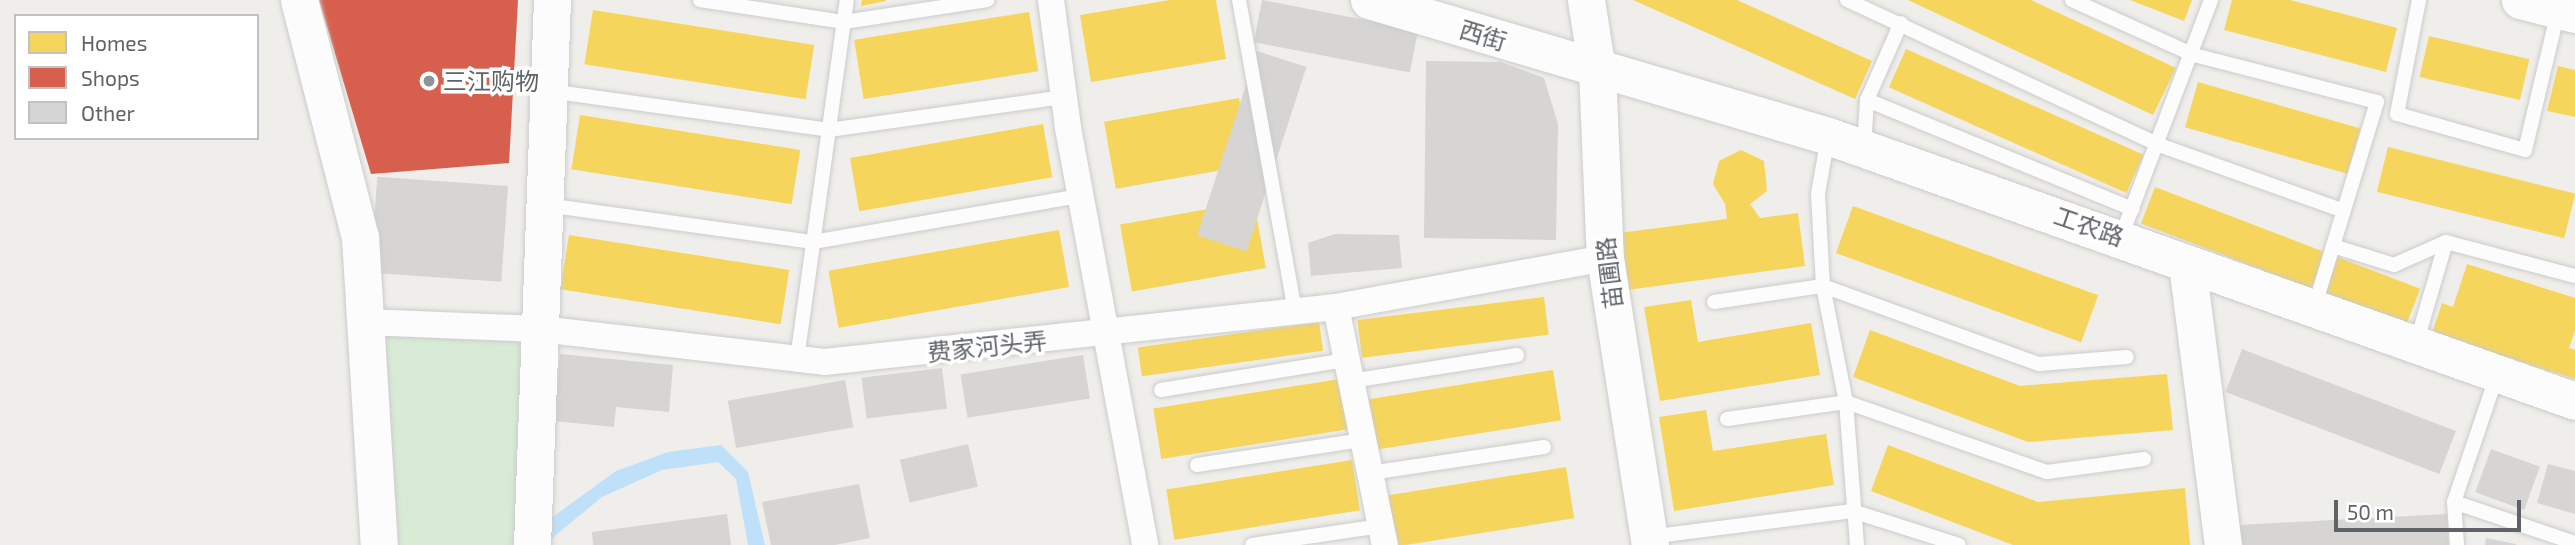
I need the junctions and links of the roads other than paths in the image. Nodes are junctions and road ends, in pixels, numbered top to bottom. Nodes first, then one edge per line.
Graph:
1 (299, 0) edge
2 (552, 0) edge
3 (700, 0) edge
4 (847, 0) edge
5 (987, 0) edge
6 (1051, 0) edge
7 (1238, 0) edge
8 (1368, 0) edge
9 (1586, 0) edge
10 (1847, 0) edge
11 (2072, 0) edge
12 (2211, 0) edge
13 (2419, 0) edge
14 (2521, 0) edge
15 (2566, 12) edge
16 (844, 22) junction
17 (1901, 23) junction
18 (2194, 55) junction
19 (1597, 70) junction
20 (549, 91) junction
21 (1064, 97) junction
22 (1867, 100) junction
23 (829, 130) junction
24 (1828, 136) junction
25 (2159, 145) junction
26 (1864, 148) junction
27 (1080, 196) junction
28 (545, 205) junction
29 (2344, 211) junction
30 (2127, 223) junction
31 (813, 242) junction
32 (2446, 242) junction
33 (2333, 246) junction
34 (1605, 258) junction
35 (2187, 264) junction
36 (2575, 276) edge
37 (1823, 286) junction
38 (1714, 302) dead end
39 (1336, 307) junction
40 (2314, 308) junction
41 (1295, 312) junction
42 (365, 321) junction
43 (540, 329) junction
44 (1106, 333) junction
45 (2416, 344) junction
46 (1517, 355) dead end
47 (2127, 357) dead end
48 (797, 359) junction
49 (1349, 371) junction
50 (2498, 372) junction
51 (1161, 390) dead end
52 (2575, 401) edge
53 (1846, 402) junction
54 (1727, 419) dead end
55 (1363, 440) junction
56 (1544, 447) dead end
57 (2144, 460) dead end
58 (1197, 465) dead end
59 (1370, 473) junction
60 (2454, 502) junction
61 (1852, 511) junction
62 (1383, 536) edge
63 (1649, 541) edge
64 (2575, 543) edge
65 (379, 545) edge
66 (532, 545) edge
67 (1145, 545) edge
68 (1252, 545) edge
69 (1857, 545) edge
70 (1959, 545) edge
71 (2223, 545) edge
72 (2457, 545) edge

1 - 42 street
2 - 20 street
3 - 16 lane
4 - 16 lane
5 - 16 lane
6 - 21 street
7 - 41 lane
8 - 19 street, 西街
9 - 19 street, 苗圃路
10 - 17 lane
11 - 18 lane
12 - 18 lane
13 - 15 lane
14 - 15 street
16 - 23 lane
17 - 22 lane
17 - 25 lane
18 - 25 lane
18 - 29 lane
19 - 24 street, 工农路
19 - 34 street, 苗圃路
20 - 23 lane
20 - 28 street
21 - 23 lane
21 - 27 street
22 - 26 lane
22 - 30 lane
23 - 31 lane
24 - 26 street, 工农路
24 - 37 lane
25 - 29 lane
25 - 30 lane
26 - 30 street, 工农路
27 - 31 lane
27 - 44 street
28 - 31 lane
28 - 43 street
29 - 33 lane
30 - 35 street, 工农路
31 - 48 lane
32 - 33 lane
32 - 36 lane
32 - 45 lane
33 - 40 lane
34 - 39 street, 费家河头弄
34 - 63 street, 苗圃路
35 - 40 street, 工农路
35 - 71 street
37 - 38 lane
37 - 47 lane
37 - 53 lane
39 - 41 street, 费家河头弄
39 - 49 street
40 - 45 street, 工农路
41 - 44 street, 费家河头弄
42 - 43 street, 费家河头弄
42 - 65 street
43 - 48 street, 费家河头弄
43 - 66 street
44 - 48 street, 费家河头弄
44 - 67 street
45 - 50 street, 工农路
46 - 49 lane
49 - 51 lane
49 - 55 street
50 - 52 street, 工农路
50 - 60 lane
53 - 54 lane
53 - 57 lane
53 - 61 lane
55 - 58 lane
55 - 59 street
56 - 59 lane
59 - 62 street
60 - 64 lane
60 - 72 lane
61 - 63 lane
61 - 69 lane
61 - 70 lane
62 - 68 lane

